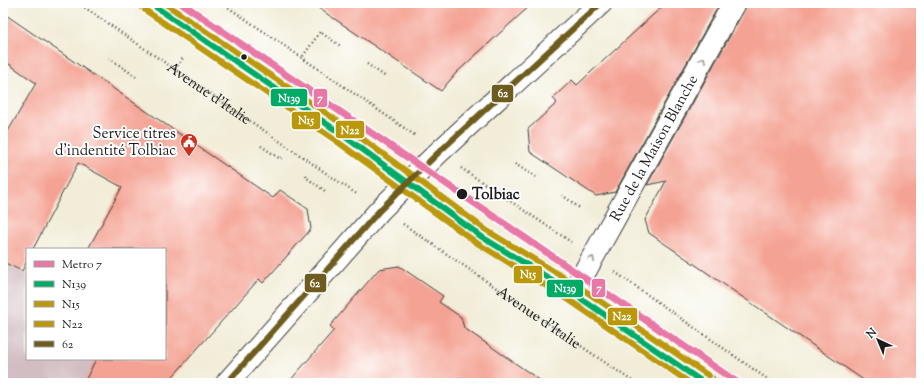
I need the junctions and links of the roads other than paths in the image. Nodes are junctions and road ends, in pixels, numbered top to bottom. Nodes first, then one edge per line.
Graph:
1 (150, 3) edge
2 (601, 3) edge
3 (734, 3) edge
4 (170, 9) edge
5 (408, 182) junction
6 (573, 293) junction
7 (227, 383) edge
8 (704, 383) edge

1 - 4 main road
2 - 5 main road
6 -> 3 main road, Rue de la Maison Blanche
4 - 5 main road
5 - 6 main road
5 - 7 main road
6 - 8 main road

